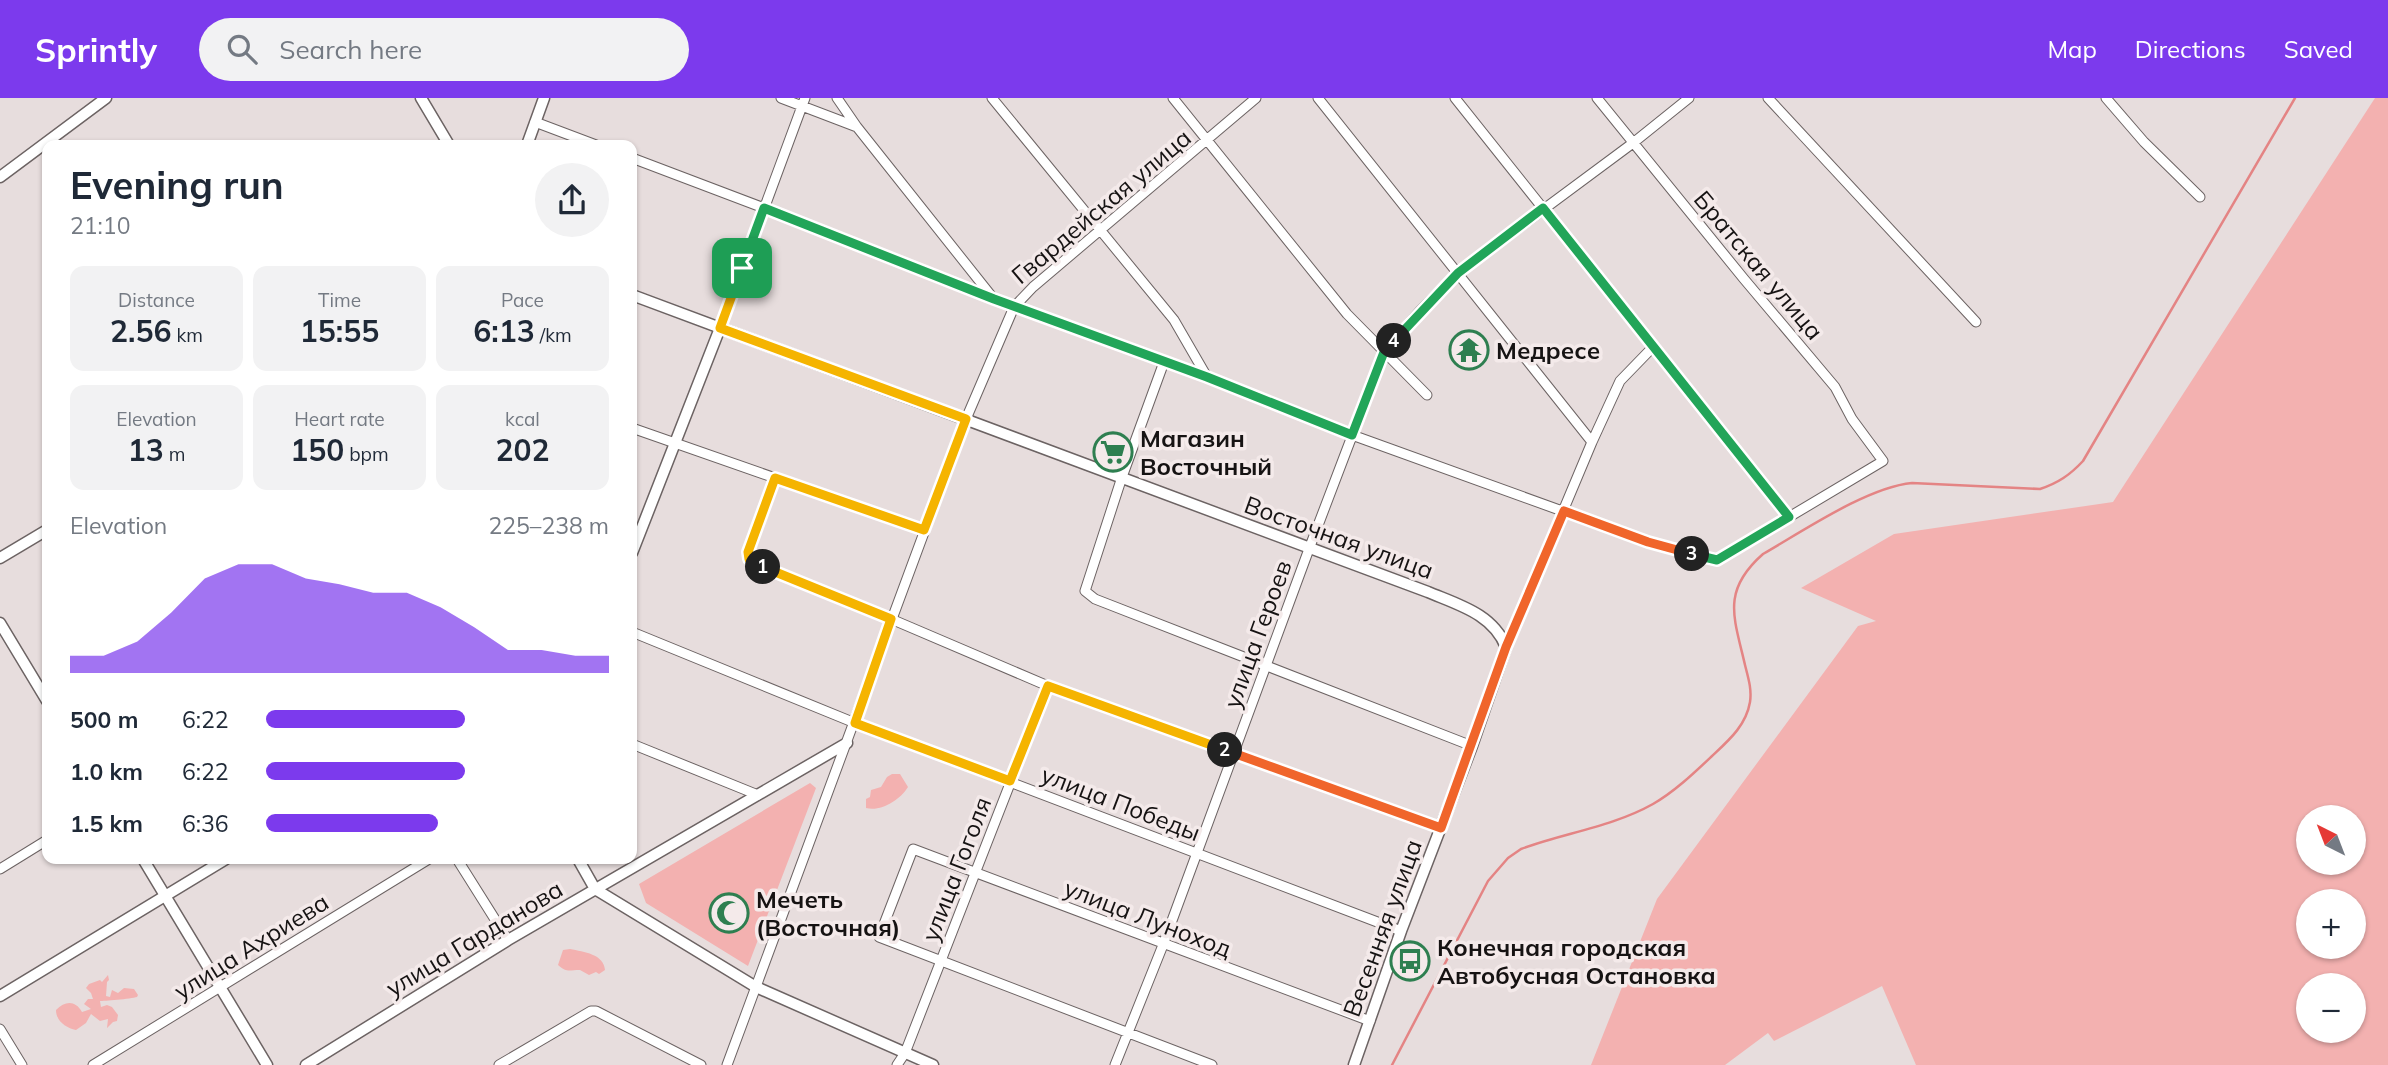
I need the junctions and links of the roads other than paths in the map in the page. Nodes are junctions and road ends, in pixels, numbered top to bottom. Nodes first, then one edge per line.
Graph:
1 (106, 98) edge
2 (421, 98) edge
3 (544, 98) edge
4 (781, 98) edge
5 (837, 98) edge
6 (992, 98) edge
7 (1173, 98) edge
8 (1256, 98) edge
9 (1318, 98) edge
10 (1455, 98) edge
11 (1597, 98) edge
12 (1689, 98) edge
13 (1768, 98) edge
14 (2106, 98) edge
15 (804, 102) edge
16 (535, 122) junction
17 (858, 127) junction
18 (50, 140) edge
19 (446, 140) edge
20 (529, 140) edge
21 (583, 140) edge
22 (1207, 141) junction
23 (1633, 143) junction
24 (42, 146) edge
25 (637, 160) edge
26 (0, 177) edge
27 (2200, 197) dead end
28 (764, 208) junction
29 (1543, 208) junction
30 (1100, 230) junction
31 (1458, 273) junction
32 (637, 297) edge
33 (994, 299) junction
34 (1014, 307) junction
35 (1976, 322) dead end
36 (720, 328) junction
37 (1653, 348) junction
38 (1384, 352) junction
39 (1164, 362) junction
40 (1207, 377) junction
41 (1427, 395) dead end
42 (966, 419) junction
43 (637, 430) edge
44 (1352, 435) junction
45 (1592, 442) junction
46 (675, 444) junction
47 (1122, 477) junction
48 (775, 478) junction
49 (1564, 511) junction
50 (1789, 517) junction
51 (924, 530) junction
52 (42, 533) edge
53 (637, 540) edge
54 (1309, 549) junction
55 (0, 558) edge
56 (891, 619) junction
57 (0, 623) edge
58 (637, 634) edge
59 (1506, 647) junction
60 (1266, 665) junction
61 (1048, 686) junction
62 (42, 693) edge
63 (855, 723) junction
64 (847, 743) junction
65 (637, 746) edge
66 (1472, 746) junction
67 (1234, 753) junction
68 (1010, 781) junction
69 (758, 795) junction
70 (1441, 828) junction
71 (42, 843) edge
72 (1198, 853) junction
73 (146, 864) edge
74 (218, 864) edge
75 (421, 864) edge
76 (460, 864) edge
77 (581, 864) edge
78 (0, 869) edge
79 (975, 871) junction
80 (595, 889) junction
81 (165, 897) junction
82 (1401, 931) junction
83 (508, 940) junction
84 (1163, 945) junction
85 (941, 960) junction
86 (757, 987) junction
87 (221, 988) junction
88 (0, 996) edge
89 (1370, 1021) junction
90 (0, 1029) edge
91 (1128, 1033) junction
92 (905, 1053) junction
93 (687, 1063) edge
94 (22, 1065) edge
95 (93, 1065) edge
96 (267, 1065) edge
97 (306, 1065) edge
98 (499, 1065) edge
99 (701, 1065) edge
100 (727, 1065) edge
101 (897, 1065) edge
102 (933, 1065) edge
103 (1115, 1065) edge
104 (1212, 1065) edge
105 (1354, 1065) edge

1 - 18 street
2 - 19 street
3 - 16 street
4 - 15 street
5 - 17 street
6 - 30 street
7 - 22 street
8 - 22 street, Гвардейская улица
9 - 31 street
10 - 29 street
11 - 23 street, Братская улица
12 - 23 street, улица Героев
13 - 35 street
14 - 27 street
15 - 17 street
15 - 28 street
16 - 20 street
16 - 21 street
17 - 33 street
22 - 30 street, Гвардейская улица
22 - 38 street
23 - 29 street, улица Героев
23 - 50 street, Братская улица
24 - 26 street
25 - 28 street
28 - 33 street
28 - 36 street
29 - 31 street, улица Героев
29 - 37 street
30 - 34 street, Гвардейская улица
30 - 40 street
31 - 38 street, улица Героев
31 - 45 street
32 - 36 street, Восточная улица
33 - 34 street
34 - 39 street
34 - 42 street, Гвардейская улица
36 - 42 street, Восточная улица
36 - 46 street
37 - 45 street, Весенняя улица
37 - 50 street
38 - 41 street
38 - 44 street, улица Героев
39 - 40 street
39 - 47 street
40 - 44 street
42 - 47 street, Восточная улица
42 - 51 street, Гвардейская улица
43 - 46 street
44 - 49 street
44 - 54 street, улица Героев
45 - 49 street, Весенняя улица
46 - 48 street
46 - 53 street
47 - 54 street, Восточная улица
47 - 60 street
48 - 51 street
48 - 56 street
49 - 50 street
49 - 59 street, Весенняя улица
51 - 56 street, Гвардейская улица
52 - 55 street
54 - 59 street, Восточная улица
54 - 60 street, улица Героев
56 - 61 street
56 - 63 street, Гвардейская улица
57 - 62 street
58 - 63 street, улица Победы
59 - 66 street, Весенняя улица
60 - 66 street
60 - 67 street, улица Героев
61 - 67 street
61 - 68 street, улица Гоголя
63 - 64 street, Гвардейская улица
63 - 68 street, улица Победы
64 - 69 street, улица Гарданова
64 - 86 street, Гвардейская улица
65 - 69 street
66 - 70 street, Весенняя улица
67 - 70 street
67 - 72 street, улица Героев
68 - 72 street, улица Победы
68 - 79 street, улица Гоголя
69 - 80 street, улица Гарданова
70 - 82 street, Весенняя улица
71 - 78 street
72 - 82 street, улица Победы
72 - 84 street, улица Героев
73 - 81 street
74 - 81 street
75 - 87 street, улица Ахриева
76 - 83 street
77 - 80 street
79 - 84 street, улица Луноход
79 - 85 street, улица Гоголя
79 - 85 street, улица Луноход
80 - 83 street, улица Гарданова
80 - 86 street
81 - 87 street
81 - 88 street
82 - 89 street, Весенняя улица
83 - 97 street, улица Гарданова
84 - 89 street, улица Луноход
84 - 91 street, улица Героев
85 - 91 street
85 - 92 street, улица Гоголя
86 - 92 street
86 - 100 street, Гвардейская улица
87 - 95 street, улица Ахриева
87 - 96 street
89 - 105 street, Весенняя улица
90 - 94 street
91 - 103 street, улица Героев
91 - 104 street
92 - 101 street, улица Гоголя
92 - 102 street
93 - 98 street
93 - 99 street

